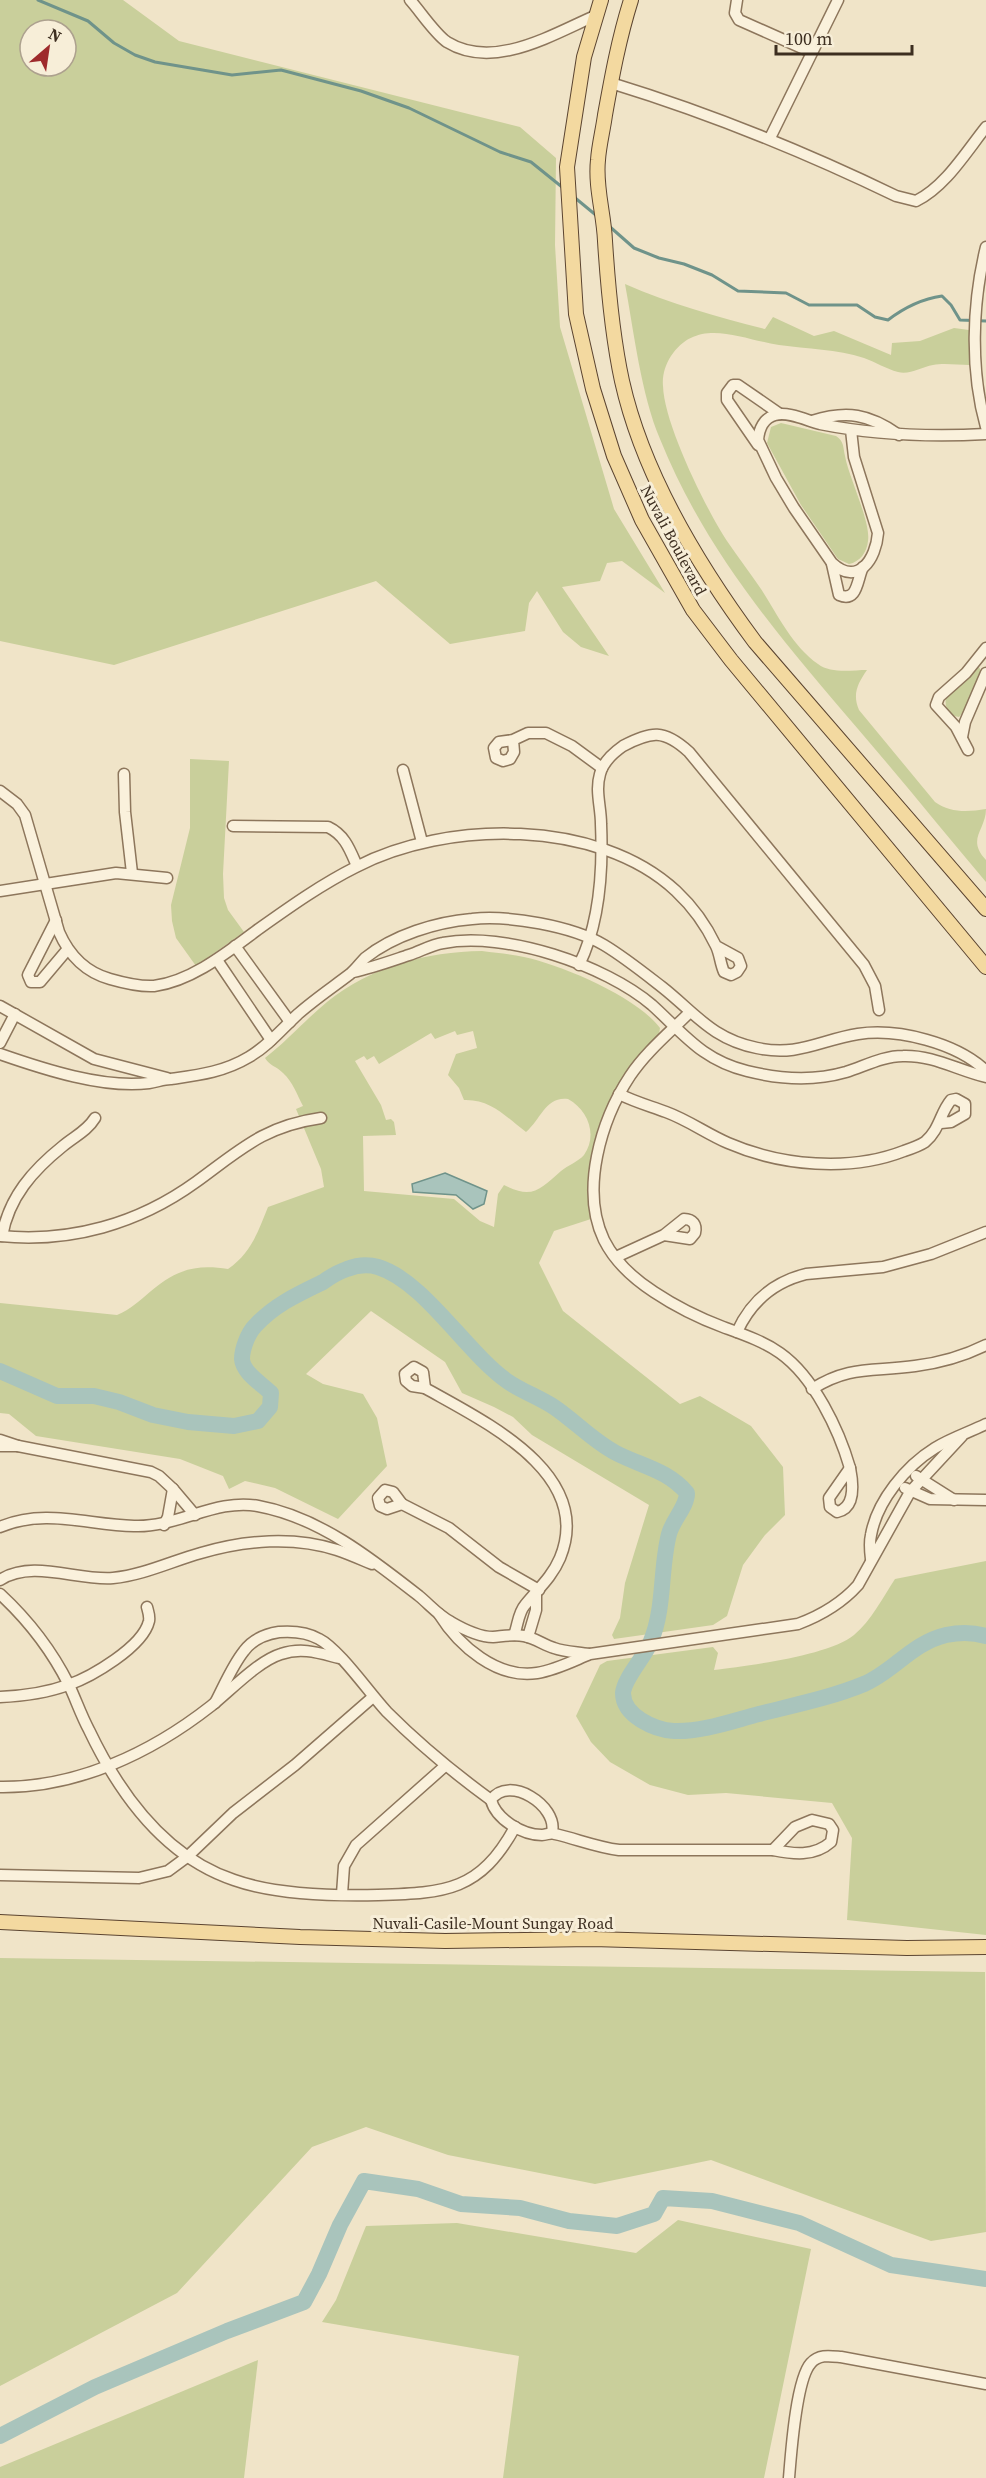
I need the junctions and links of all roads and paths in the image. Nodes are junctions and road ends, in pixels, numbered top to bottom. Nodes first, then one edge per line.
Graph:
1 (410, 0) edge
2 (601, 0) edge
3 (631, 0) edge
4 (737, 0) edge
5 (838, 0) edge
6 (597, 15) junction
7 (811, 52) junction
8 (611, 83) junction
9 (986, 127) edge
10 (770, 138) junction
11 (986, 247) edge
12 (780, 414) junction
13 (810, 421) junction
14 (986, 427) edge
15 (851, 430) junction
16 (986, 434) edge
17 (899, 435) junction
18 (759, 447) junction
19 (832, 563) junction
20 (863, 567) junction
21 (986, 648) edge
22 (981, 663) edge
23 (986, 673) edge
24 (962, 737) junction
25 (513, 740) dead end
26 (968, 750) dead end
27 (602, 768) junction
28 (403, 770) dead end
29 (124, 774) dead end
30 (0, 791) edge
31 (233, 826) dead end
32 (422, 842) junction
33 (602, 850) junction
34 (357, 866) junction
35 (132, 873) junction
36 (167, 878) dead end
37 (46, 884) junction
38 (0, 891) edge
39 (986, 909) edge
40 (56, 920) junction
41 (588, 938) junction
42 (235, 946) junction
43 (716, 946) dead end
44 (68, 950) junction
45 (217, 960) junction
46 (579, 965) junction
47 (986, 967) edge
48 (352, 972) junction
49 (0, 1006) edge
50 (879, 1010) dead end
51 (689, 1012) junction
52 (15, 1014) junction
53 (290, 1022) junction
54 (674, 1028) junction
55 (271, 1040) junction
56 (0, 1043) edge
57 (0, 1054) edge
58 (984, 1070) edge
59 (170, 1079) junction
60 (619, 1094) junction
61 (95, 1118) dead end
62 (321, 1118) dead end
63 (941, 1123) dead end
64 (986, 1232) edge
65 (664, 1235) dead end
66 (1, 1236) edge
67 (616, 1257) junction
68 (737, 1332) junction
69 (986, 1345) edge
70 (425, 1389) dead end
71 (812, 1389) junction
72 (986, 1424) edge
73 (962, 1436) junction
74 (0, 1440) edge
75 (0, 1446) edge
76 (18, 1446) junction
77 (850, 1468) dead end
78 (908, 1470) junction
79 (920, 1479) junction
80 (898, 1482) junction
81 (172, 1489) junction
82 (910, 1492) junction
83 (954, 1500) junction
84 (986, 1500) edge
85 (402, 1503) dead end
86 (195, 1515) junction
87 (164, 1525) junction
88 (0, 1527) edge
89 (871, 1559) junction
90 (383, 1568) junction
91 (0, 1580) edge
92 (537, 1592) junction
93 (0, 1594) edge
94 (147, 1607) dead end
95 (439, 1614) junction
96 (514, 1635) junction
97 (492, 1637) junction
98 (528, 1637) junction
99 (553, 1648) junction
100 (590, 1654) junction
101 (482, 1657) junction
102 (339, 1658) junction
103 (549, 1670) junction
104 (69, 1685) junction
105 (0, 1697) edge
106 (373, 1697) junction
107 (215, 1703) junction
108 (108, 1766) junction
109 (445, 1766) junction
110 (0, 1787) edge
111 (492, 1800) junction
112 (515, 1827) junction
113 (552, 1832) junction
114 (773, 1850) junction
115 (187, 1857) junction
116 (0, 1875) edge
117 (342, 1894) junction
118 (0, 1922) edge
119 (986, 1947) edge
120 (986, 2384) edge
121 (789, 2478) edge

1 - 6 street
2 - 6 main road, Nuvali Boulevard
3 - 8 main road, Nuvali Boulevard
4 - 7 street
5 - 7 street
6 - 47 main road, Nuvali Boulevard
7 - 10 street
8 - 10 street
8 - 39 main road, Nuvali Boulevard
9 - 10 street
11 - 14 street
12 - 13 street
12 - 18 street
12 - 18 street
13 - 15 street
13 - 17 street
15 - 17 street
15 - 20 street
16 - 17 street
18 - 19 street
19 - 20 street
19 - 20 street
21 - 22 street
22 - 24 street
23 - 24 street
24 - 26 street
25 - 27 street
27 - 33 street
27 - 50 street
28 - 32 street
29 - 35 street
30 - 37 street
31 - 34 street
32 - 33 street
32 - 34 street
33 - 41 street
33 - 43 street
34 - 42 street
35 - 36 street
35 - 37 street
37 - 38 street
37 - 40 street
40 - 44 street
40 - 44 street
41 - 46 street
41 - 48 street
41 - 51 street
42 - 45 street
42 - 53 street
44 - 45 street
45 - 55 street
46 - 48 street
46 - 54 street
48 - 53 street
49 - 52 street
51 - 54 street
51 - 58 street
52 - 56 street
52 - 59 street
53 - 55 street
54 - 58 street
54 - 60 street
55 - 59 street
57 - 59 street
60 - 63 street
60 - 67 street
61 - 66 street
62 - 66 street
64 - 68 street
65 - 67 street
67 - 68 street
68 - 71 street
69 - 71 street
70 - 92 street
71 - 77 street
72 - 73 street
73 - 78 street
73 - 79 street
74 - 76 street
75 - 76 street
76 - 81 street
78 - 79 street
78 - 80 street
79 - 82 street
79 - 83 street
80 - 82 street
80 - 89 street
81 - 86 street
81 - 87 street
82 - 83 street
82 - 89 street
83 - 84 street
85 - 92 street
86 - 87 street
86 - 90 street
87 - 88 street
89 - 100 street
90 - 91 street
90 - 95 street
92 - 96 street
92 - 98 street
93 - 104 street
94 - 104 street
95 - 97 street
95 - 101 street
96 - 97 street
96 - 98 street
97 - 101 street
98 - 99 street
99 - 100 street
99 - 103 street
100 - 103 street
101 - 103 street
102 - 106 street
102 - 107 street
102 - 107 street
104 - 105 street
104 - 108 street
106 - 109 street
106 - 115 street
107 - 108 street
108 - 110 street
108 - 115 street
109 - 111 street
109 - 117 street
111 - 112 street
111 - 113 street
112 - 113 street
112 - 117 street
113 - 114 street
114 - 114 street
115 - 116 street
115 - 117 street
118 - 119 main road, Nuvali-Casile-Mount Sungay Road
120 - 121 street

